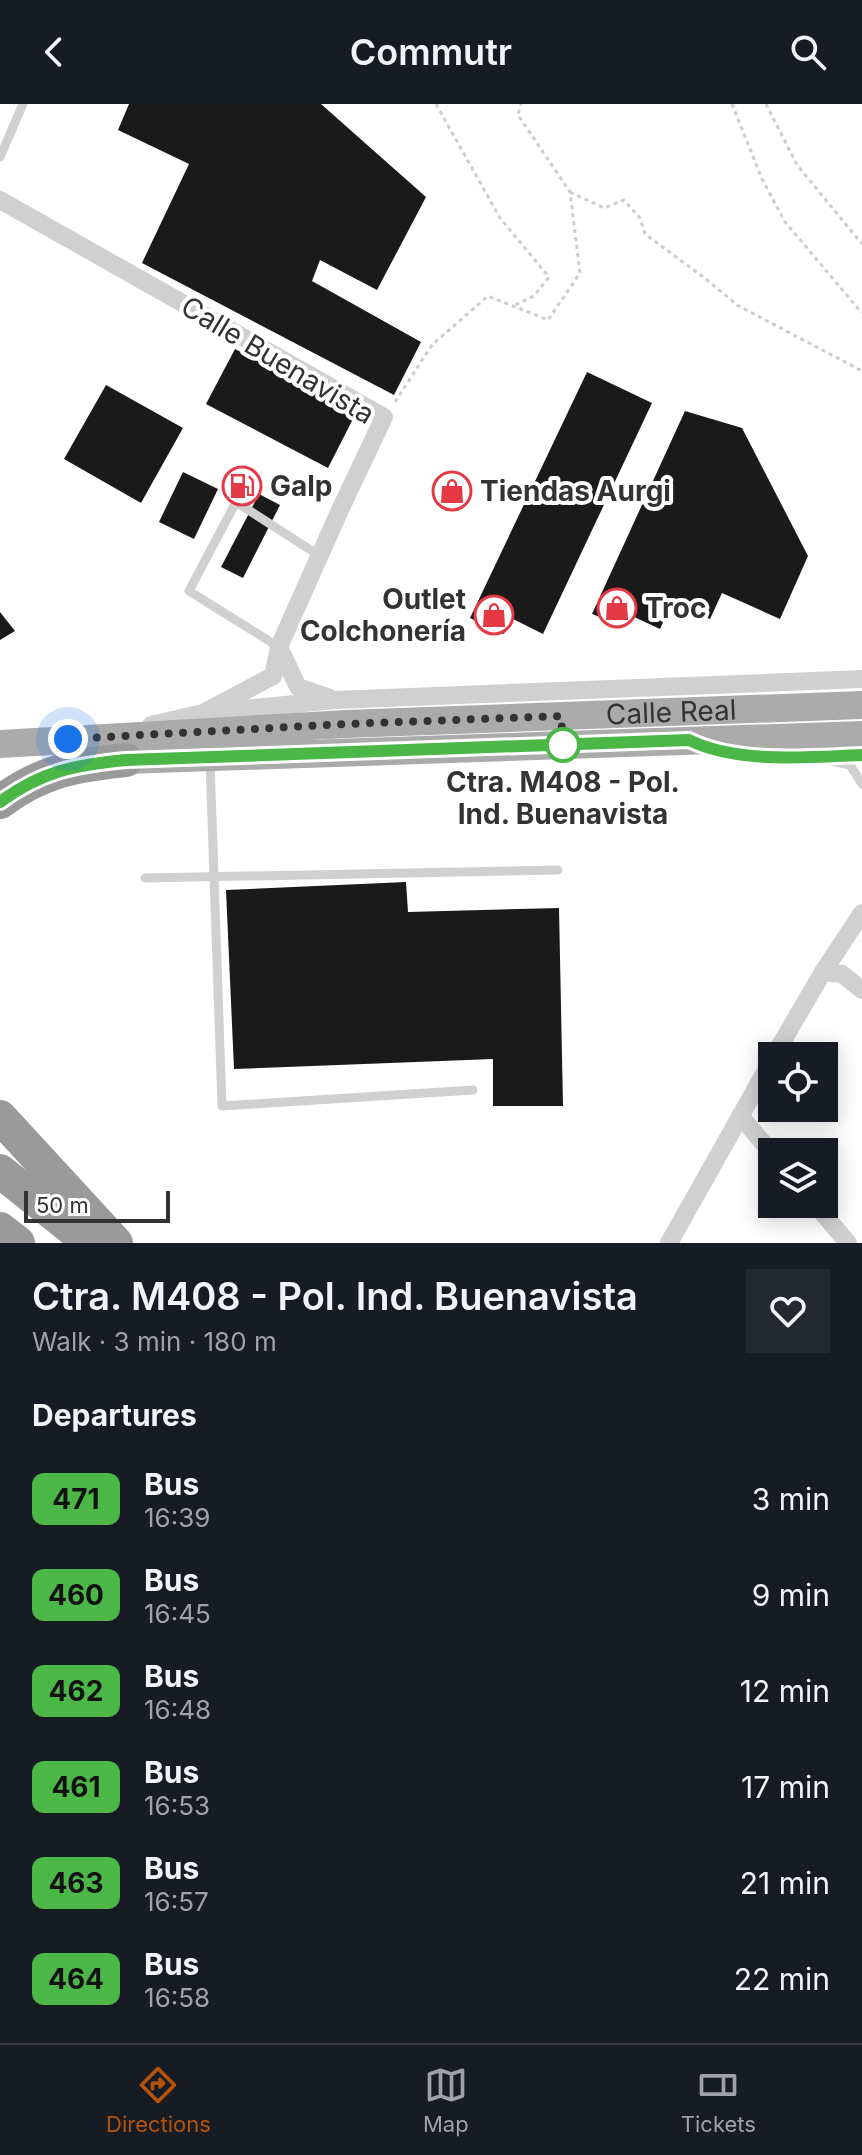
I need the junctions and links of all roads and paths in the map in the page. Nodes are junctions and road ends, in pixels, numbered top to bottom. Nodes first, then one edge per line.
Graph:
1 (23, 104) edge
2 (436, 104) edge
3 (521, 104) edge
4 (732, 104) edge
5 (766, 104) edge
6 (0, 157) edge
7 (570, 192) junction
8 (0, 200) edge
9 (862, 244) edge
10 (513, 306) junction
11 (862, 313) edge
12 (862, 371) edge
13 (384, 417) junction
14 (320, 556) junction
15 (279, 647) junction
16 (862, 679) edge
17 (335, 700) junction
18 (862, 705) edge
19 (203, 713) junction
20 (862, 735) edge
21 (92, 737) junction
22 (689, 740) junction
23 (0, 744) edge
24 (862, 755) edge
25 (812, 756) junction
26 (210, 758) junction
27 (126, 760) joint
28 (862, 784) edge
29 (9, 795) edge
30 (0, 823) edge
31 (558, 870) dead end
32 (214, 876) junction
33 (145, 878) dead end
34 (862, 913) edge
35 (823, 972) junction
36 (862, 990) edge
37 (782, 1042) edge
38 (758, 1084) edge
39 (473, 1090) dead end
40 (740, 1116) junction
41 (0, 1117) edge
42 (759, 1138) edge
43 (0, 1171) edge
44 (827, 1218) edge
45 (0, 1229) edge
46 (18, 1243) edge
47 (90, 1243) edge
48 (116, 1243) edge
49 (669, 1243) edge
50 (848, 1243) edge

1 - 6 lane
2 - 10 path
3 - 7 path
4 - 11 path
5 - 9 path
7 - 10 path
7 - 12 path
8 - 13 street, Calle Buenavista
10 - 13 path
13 - 14 street, Calle Buenavista
14 - 15 street, Calle Buenavista
14 - 15 lane
15 - 17 street
15 - 19 street, Calle Buenavista
16 - 17 street
17 - 19 street
18 - 21 main road, Calle Real
19 - 21 street, Calle Buenavista
20 - 22 main road, Calle Real
21 - 23 main road, Calle Real
22 - 25 lane
22 - 26 main road, Calle Real
24 - 25 lane
25 - 28 lane
26 - 27 main road, Calle Real
26 - 32 lane
27 - 29 highway
29 - 30 highway
31 - 32 lane
32 - 33 lane
32 - 39 lane
34 - 35 street
35 - 36 street
35 - 37 street
38 - 40 street
40 - 42 street
40 - 49 street
41 - 48 highway
43 - 47 highway
44 - 50 street
45 - 46 highway

